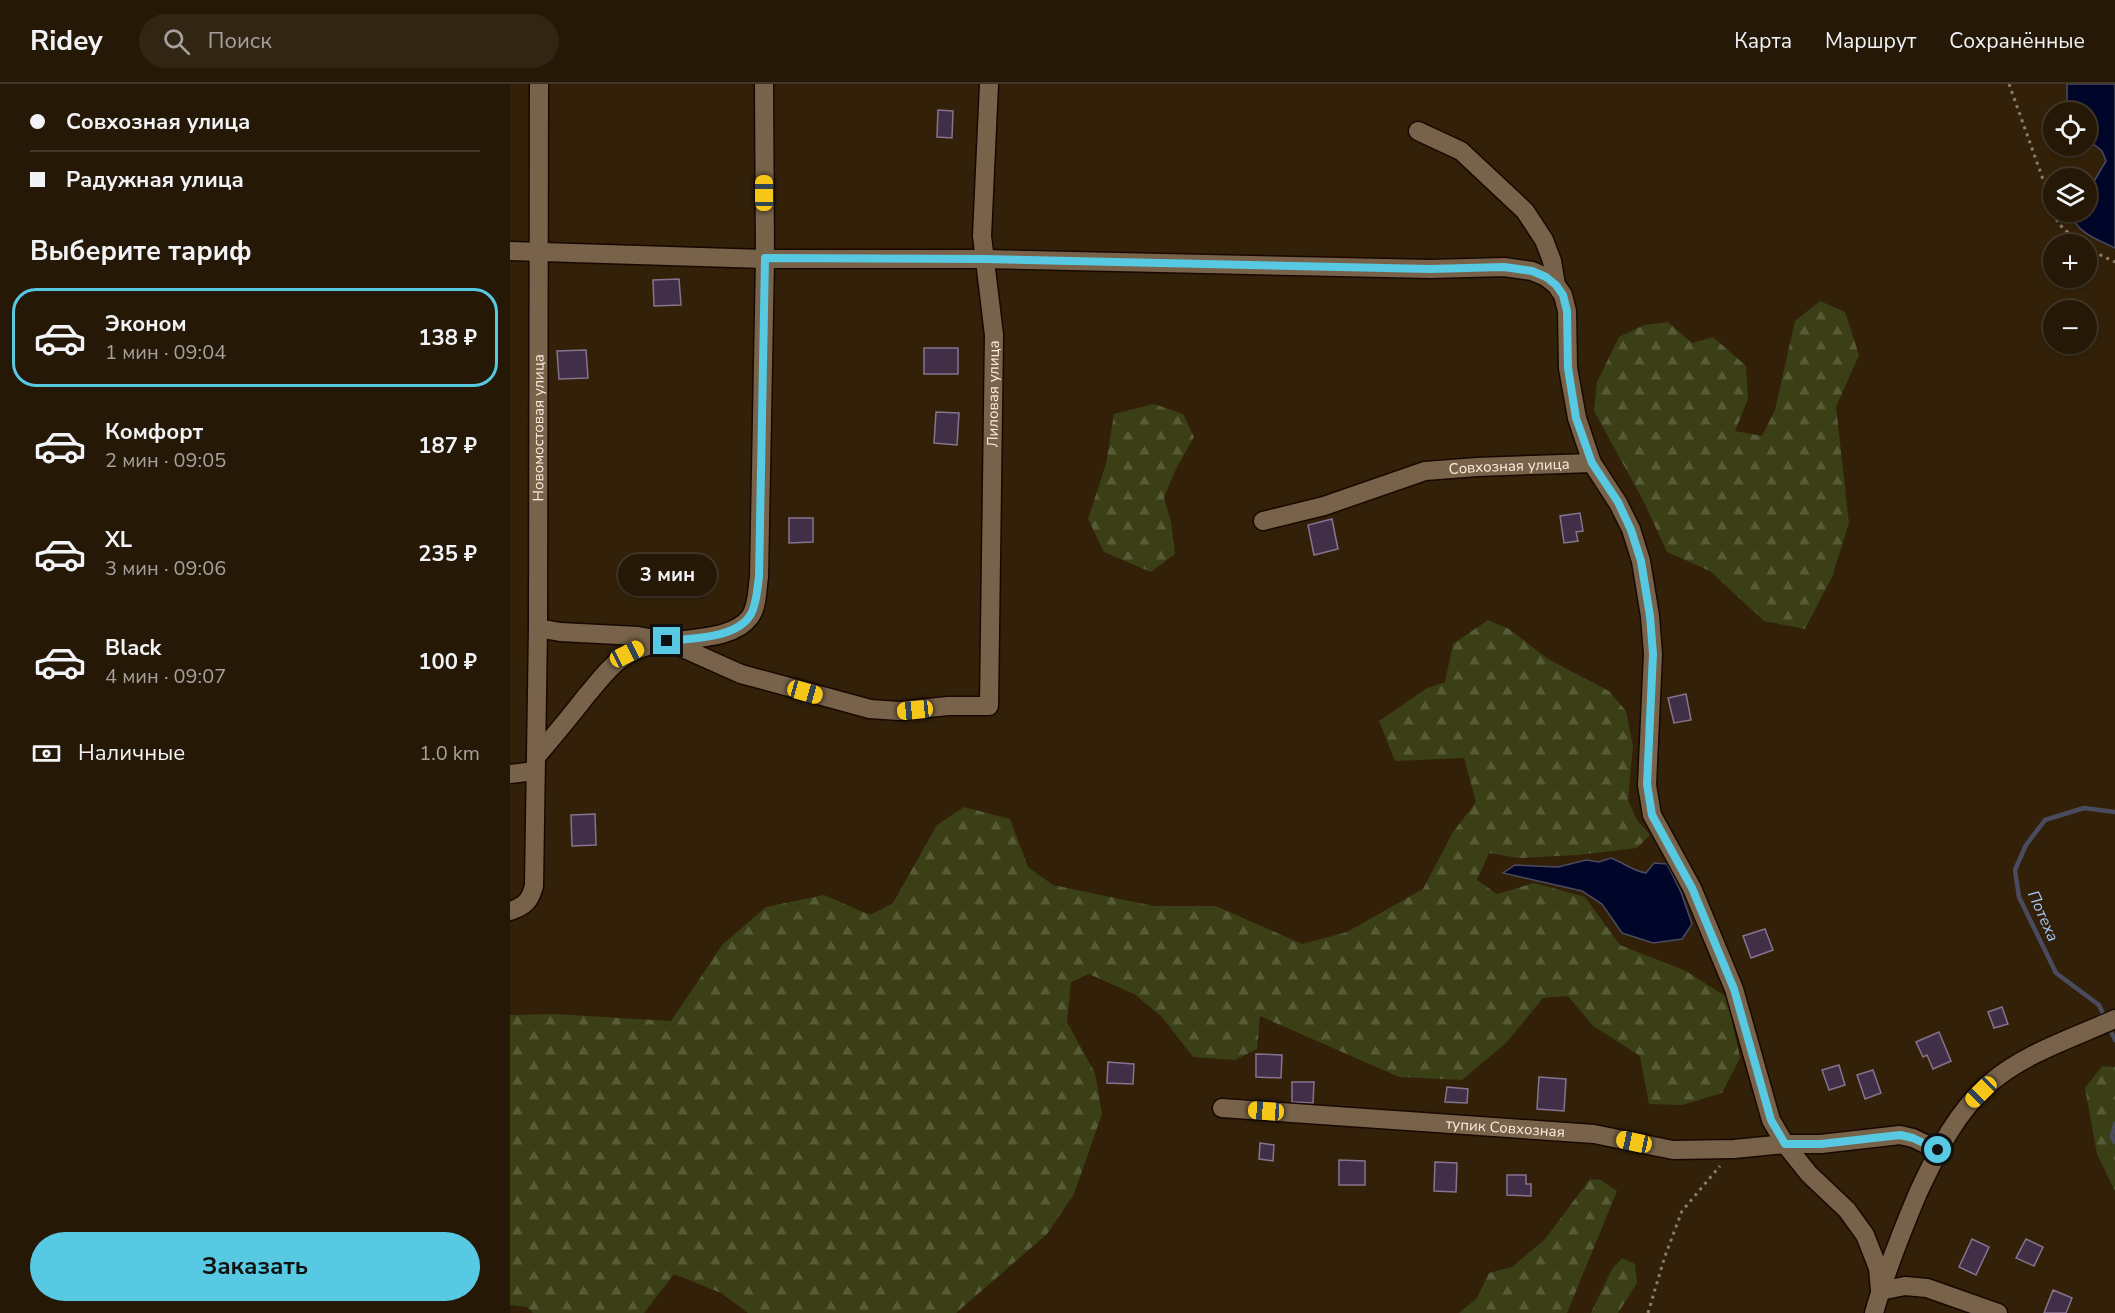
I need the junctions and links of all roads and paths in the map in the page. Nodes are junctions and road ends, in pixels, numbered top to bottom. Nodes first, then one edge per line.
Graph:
1 (539, 84) edge
2 (764, 84) edge
3 (989, 84) edge
4 (2009, 84) edge
5 (1418, 131) dead end
6 (2043, 180) edge
7 (2058, 222) edge
8 (2070, 234) edge
9 (510, 251) edge
10 (538, 252) junction
11 (2097, 253) edge
12 (765, 258) junction
13 (984, 259) junction
14 (2115, 262) edge
15 (1556, 285) junction
16 (1592, 463) junction
17 (1263, 521) dead end
18 (538, 628) junction
19 (667, 641) junction
20 (535, 764) junction
21 (510, 774) edge
22 (510, 911) edge
23 (2114, 1020) edge
24 (1222, 1108) dead end
25 (1785, 1144) junction
26 (1734, 1149) junction
27 (1938, 1150) junction
28 (1880, 1291) junction
29 (1648, 1313) edge
30 (1874, 1313) edge
31 (1998, 1313) edge

1 - 10 street, Новомостовая улица
2 - 12 street
3 - 13 street, Лиловая улица
4 - 6 path
5 - 15 street
7 - 8 path
9 - 10 street
10 - 12 street
10 - 18 street, Новомостовая улица
11 - 14 path
12 - 13 street
12 - 19 street
13 - 15 street
13 - 19 street, Лиловая улица
15 - 16 street
16 - 17 street, Совхозная улица
16 - 25 street
18 - 19 street
18 - 20 street, Новомостовая улица
19 - 20 street
20 - 21 street
20 - 22 street, Новомостовая улица
23 - 27 street
24 - 26 street, тупик Совхозная
25 - 26 street, тупик Совхозная
25 - 27 street
25 - 28 street
26 - 29 path
27 - 28 street
28 - 30 street
28 - 31 street

